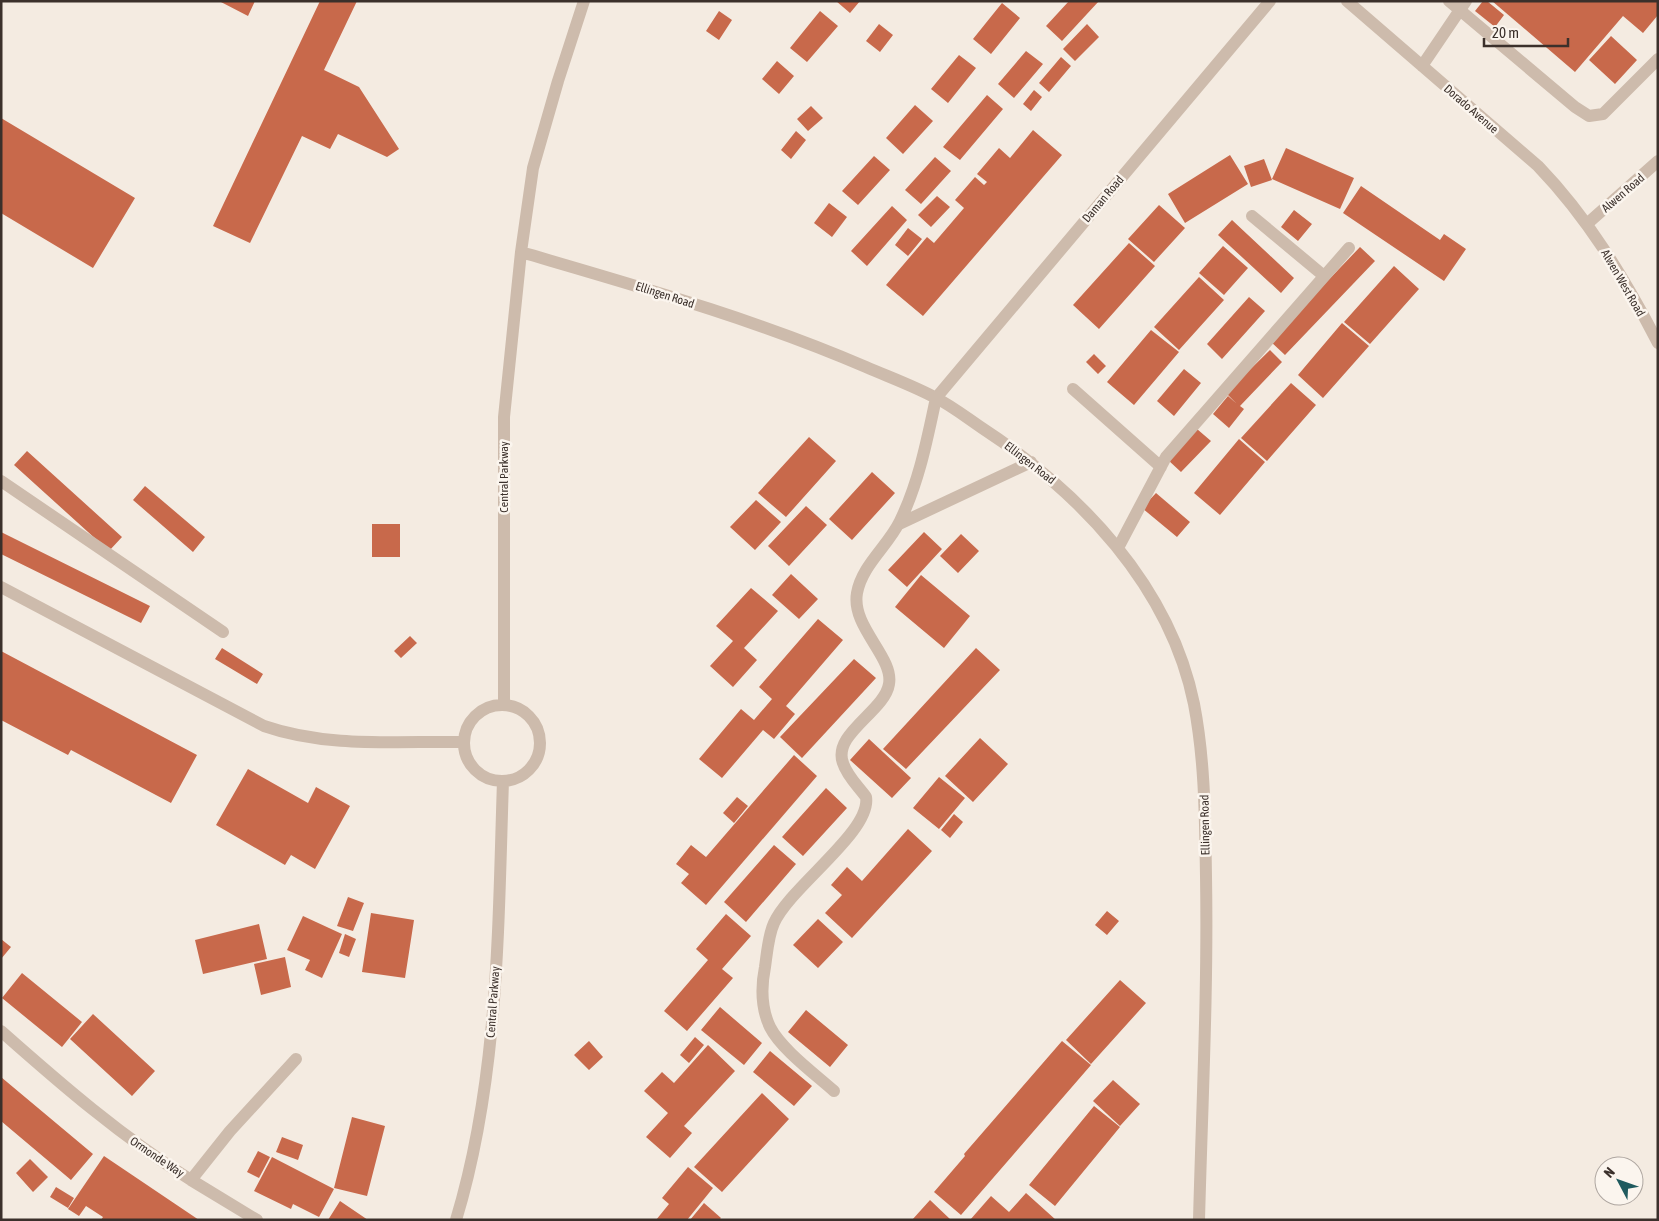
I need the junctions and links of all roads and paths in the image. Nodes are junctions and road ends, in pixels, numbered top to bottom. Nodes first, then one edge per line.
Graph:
1 (584, 1) edge
2 (1270, 1) edge
3 (1347, 1) edge
4 (1449, 1) edge
5 (1463, 6) edge
6 (1658, 59) edge
7 (1422, 66) junction
8 (1658, 161) edge
9 (1252, 216) dead end
10 (1588, 223) junction
11 (1349, 248) dead end
12 (521, 252) junction
13 (1324, 276) junction
14 (1658, 343) edge
15 (1073, 389) dead end
16 (936, 398) junction
17 (1031, 462) junction
18 (1161, 467) junction
19 (1, 481) edge
20 (899, 524) junction
21 (1118, 548) junction
22 (1, 587) edge
23 (223, 632) dead end
24 (504, 704) junction
25 (463, 742) junction
26 (503, 781) junction
27 (1, 1031) edge
28 (296, 1060) dead end
29 (834, 1091) dead end
30 (190, 1180) junction
31 (257, 1220) edge
32 (456, 1220) edge
33 (1199, 1220) edge

1 - 12 street
2 - 16 street, Daman Road
3 - 7 street, Dorado Avenue
4 - 5 street
5 - 6 street
5 - 7 street
7 - 10 street, Dorado Avenue
8 - 10 street, Alwen Road
9 - 13 street
10 - 14 street, Alwen West Road
11 - 13 street
12 - 16 street, Ellingen Road
12 - 24 street, Central Parkway
13 - 18 street
15 - 18 street
16 - 17 street, Ellingen Road
16 - 20 street
17 - 20 street
17 - 21 street, Ellingen Road
18 - 21 street
19 - 23 street
20 - 29 street
21 - 33 street, Ellingen Road
22 - 25 street
24 - 25 street
24 - 26 street
25 - 26 street
26 - 32 street, Central Parkway
27 - 30 street, Ormonde Way
28 - 30 street, Ormonde Way
30 - 31 street

